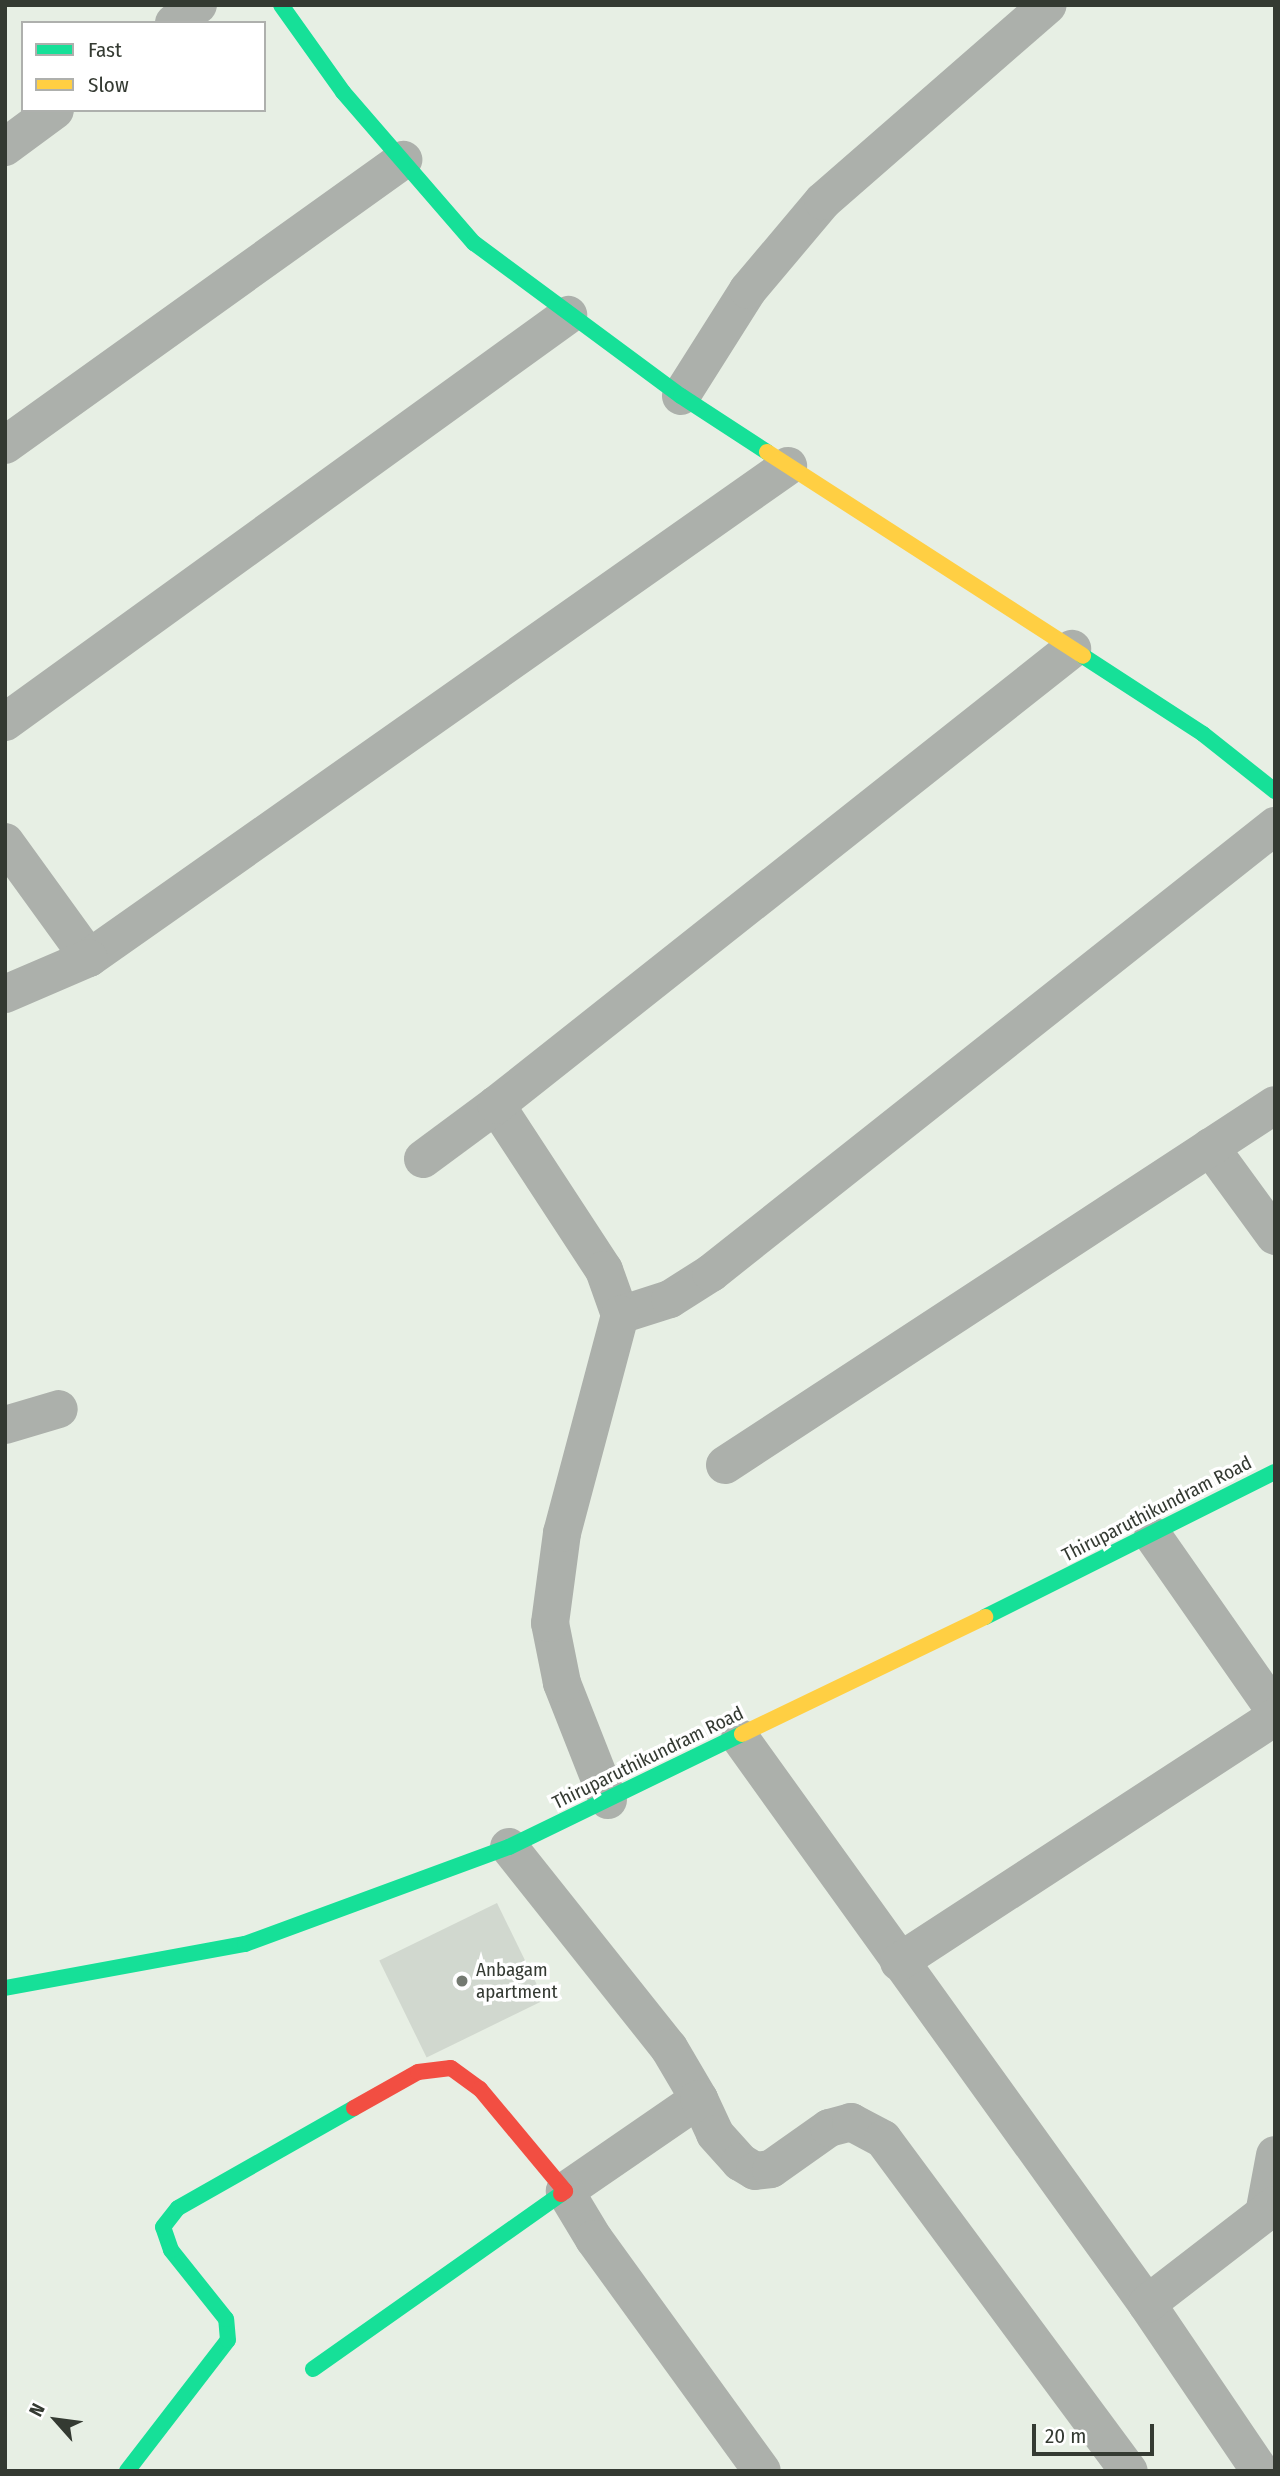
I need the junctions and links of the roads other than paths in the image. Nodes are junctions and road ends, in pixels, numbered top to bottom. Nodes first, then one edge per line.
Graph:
1 (198, 5) edge
2 (281, 5) edge
3 (1048, 5) edge
4 (177, 21) edge
5 (52, 112) edge
6 (5, 147) edge
7 (403, 160) junction
8 (568, 315) junction
9 (681, 396) junction
10 (5, 444) edge
11 (789, 466) junction
12 (1072, 649) junction
13 (5, 722) edge
14 (1275, 791) edge
15 (1275, 826) edge
16 (5, 842) edge
17 (89, 958) junction
18 (5, 994) edge
19 (496, 1105) junction
20 (1275, 1105) edge
21 (1210, 1147) junction
22 (423, 1158) dead end
23 (1275, 1236) edge
24 (620, 1315) junction
25 (59, 1409) dead end
26 (5, 1425) edge
27 (725, 1465) dead end
28 (1275, 1472) edge
29 (1153, 1536) junction
30 (1275, 1711) edge
31 (1275, 1717) edge
32 (740, 1738) junction
33 (608, 1800) junction
34 (509, 1847) junction
35 (899, 1962) junction
36 (5, 1988) edge
37 (699, 2099) junction
38 (1275, 2155) edge
39 (565, 2190) junction
40 (1269, 2210) edge
41 (1147, 2304) junction
42 (313, 2369) dead end
43 (1262, 2456) edge
44 (127, 2471) edge
45 (762, 2471) edge
46 (1129, 2471) edge

1 - 4 street
2 - 7 street
3 - 9 street
5 - 6 street
7 - 8 street
7 - 10 street
8 - 9 street
8 - 13 street
9 - 11 street
11 - 12 street
11 - 17 street
12 - 14 street
12 - 19 street
15 - 24 street
16 - 17 street
17 - 18 street
19 - 22 street
19 - 24 street
20 - 21 street
21 - 23 street
21 - 27 street
24 - 33 street
25 - 26 street
28 - 29 street, Thiruparuthikundram Road
29 - 30 street
29 - 32 street, Thiruparuthikundram Road
31 - 35 street
32 - 33 street, Thiruparuthikundram Road
32 - 35 street
33 - 34 street, Thiruparuthikundram Road
34 - 36 street, Thiruparuthikundram Road
34 - 37 street
35 - 41 street
37 - 39 street
37 - 46 street
38 - 40 street
39 - 42 street
39 - 44 street
39 - 45 street
40 - 41 street
41 - 43 street

